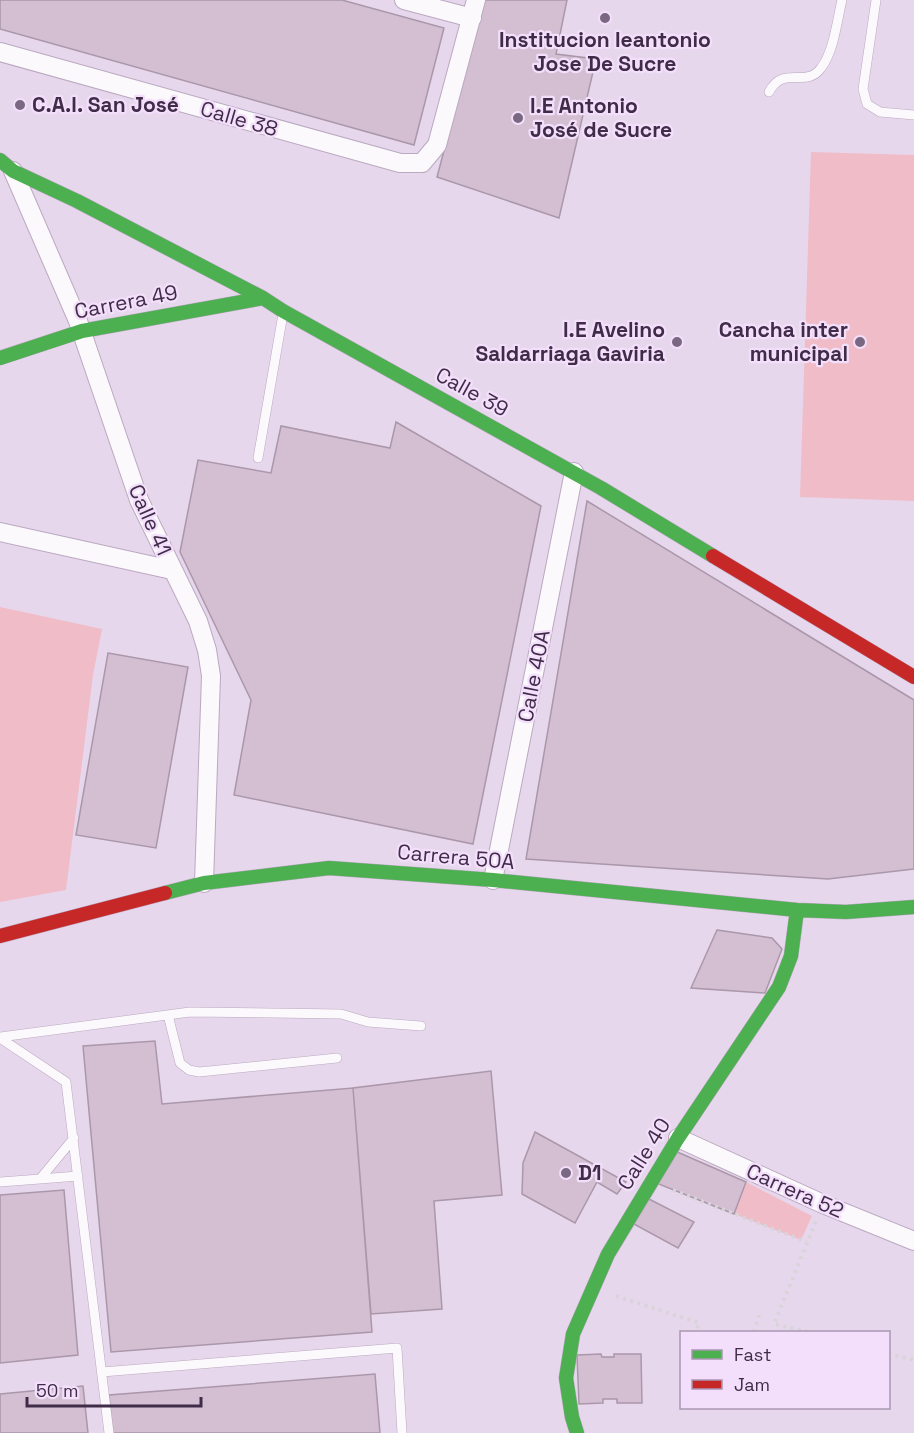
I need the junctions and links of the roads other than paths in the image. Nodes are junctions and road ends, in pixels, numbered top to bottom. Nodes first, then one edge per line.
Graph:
1 (404, 0) edge
2 (842, 0) edge
3 (876, 0) edge
4 (474, 9) edge
5 (0, 52) edge
6 (769, 92) dead end
7 (914, 115) edge
8 (7, 165) edge
9 (263, 298) junction
10 (283, 311) junction
11 (82, 331) junction
12 (0, 357) edge
13 (258, 458) dead end
14 (574, 472) junction
15 (0, 532) edge
16 (172, 570) junction
17 (914, 677) edge
18 (493, 880) junction
19 (204, 883) junction
20 (914, 907) edge
21 (796, 910) junction
22 (0, 936) edge
23 (168, 1015) junction
24 (421, 1026) dead end
25 (0, 1038) edge
26 (337, 1058) dead end
27 (74, 1138) junction
28 (678, 1138) junction
29 (78, 1176) junction
30 (40, 1179) junction
31 (0, 1182) edge
32 (914, 1241) edge
33 (102, 1372) junction
34 (109, 1433) edge
35 (402, 1433) edge
36 (578, 1433) edge

1 - 4 street
2 - 6 lane
3 - 7 lane
4 - 5 street, Calle 38
8 - 9 main road, Calle 39
8 - 11 street, Calle 41
9 - 10 main road, Calle 39
9 - 11 main road, Carrera 49
10 - 13 lane
10 - 14 main road, Calle 39
11 - 12 main road, Carrera 49
11 - 16 street, Calle 41
14 - 17 main road, Calle 39
14 - 18 street, Calle 40A
15 - 16 street
16 - 19 street, Calle 41
18 - 19 main road, Carrera 50A
18 - 21 main road, Carrera 50A
19 - 22 main road, Carrera 50A
20 - 21 main road, Carrera 50A
21 - 28 main road, Calle 40
23 - 24 lane
23 - 25 lane
23 - 26 lane
25 - 27 lane
27 - 29 lane
27 - 30 lane
28 - 32 street, Carrera 52
28 - 36 main road, Calle 40
29 - 30 lane
29 - 33 lane
30 - 31 lane
33 - 34 lane
33 - 35 lane

